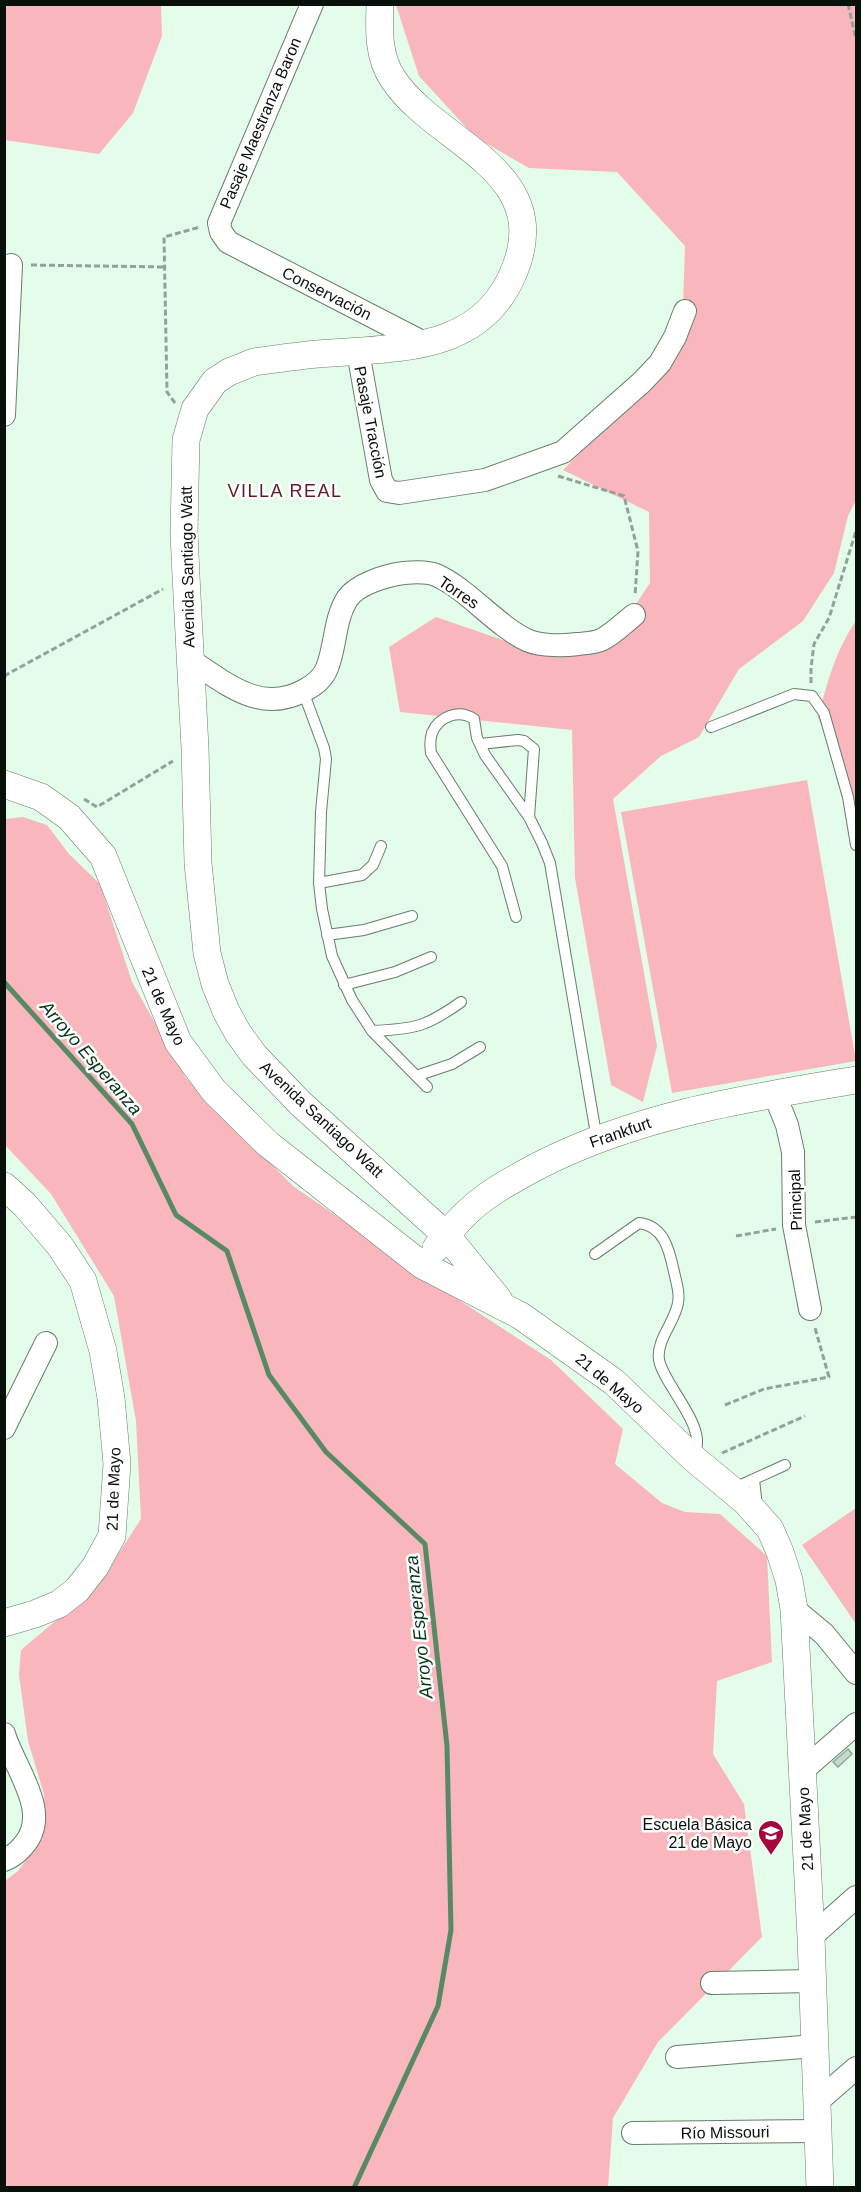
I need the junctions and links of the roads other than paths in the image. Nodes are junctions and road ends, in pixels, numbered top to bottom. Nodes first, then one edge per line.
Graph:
1 (312, 4) edge
2 (380, 4) edge
3 (223, 232) joint
4 (11, 265) road end
5 (685, 311) dead end
6 (426, 344) junction
7 (358, 352) junction
8 (4, 415) edge
9 (634, 615) road end
10 (190, 660) junction
11 (230, 688) junction
12 (192, 690) junction
13 (303, 692) junction
14 (711, 727) dead end
15 (480, 744) junction
16 (4, 784) edge
17 (529, 817) junction
18 (856, 845) edge
19 (381, 846) dead end
20 (319, 883) junction
21 (412, 916) dead end
22 (516, 917) dead end
23 (327, 935) junction
24 (431, 957) dead end
25 (344, 985) junction
26 (461, 1002) dead end
27 (372, 1032) junction
28 (480, 1047) dead end
29 (416, 1076) junction
30 (856, 1080) edge
31 (427, 1087) dead end
32 (774, 1093) junction
33 (597, 1140) junction
34 (4, 1186) edge
35 (446, 1235) junction
36 (595, 1254) dead end
37 (422, 1265) junction
38 (504, 1306) junction
39 (810, 1309) road end
40 (46, 1343) dead end
41 (4, 1428) edge
42 (696, 1460) junction
43 (785, 1465) dead end
44 (754, 1479) junction
45 (743, 1484) dead end
46 (758, 1514) junction
47 (794, 1609) junction
48 (4, 1623) edge
49 (856, 1673) edge
50 (856, 1724) edge
51 (4, 1734) edge
52 (802, 1771) junction
53 (4, 1860) edge
54 (856, 1897) edge
55 (811, 1938) junction
56 (812, 1981) junction
57 (712, 1983) dead end
58 (815, 2046) junction
59 (677, 2057) dead end
60 (856, 2068) edge
61 (817, 2102) junction
62 (817, 2131) junction
63 (633, 2133) dead end
64 (820, 2187) edge

1 - 3 street, Pasaje Maestranza Baron
2 - 6 street, Avenida Santiago Watt
3 - 6 street, Conservación
4 - 8 street
5 - 7 street, Pasaje Tracción
6 - 7 street, Avenida Santiago Watt
7 - 10 street, Avenida Santiago Watt
9 - 13 street, Torres
10 - 11 street, Torres
10 - 12 street, Avenida Santiago Watt
11 - 12 street, Torres
11 - 13 street, Torres
12 - 35 street, Avenida Santiago Watt
13 - 20 lane
14 - 18 lane
15 - 17 lane
15 - 17 lane
15 - 22 lane
16 - 37 street, 21 de Mayo
17 - 33 lane
19 - 20 lane
20 - 23 lane
21 - 23 lane
23 - 25 lane
24 - 25 lane
25 - 27 lane
26 - 27 lane
27 - 29 lane
28 - 29 lane
29 - 31 lane
30 - 32 street, Frankfurt
32 - 33 street, Frankfurt
32 - 39 street, Principal
33 - 35 street, Frankfurt
34 - 48 street, 21 de Mayo
35 - 37 street, Frankfurt
35 - 38 street, Avenida Santiago Watt
36 - 42 lane
37 - 38 street, 21 de Mayo
38 - 42 street, 21 de Mayo
40 - 41 street
42 - 46 street, 21 de Mayo
43 - 44 lane
44 - 45 lane
44 - 46 lane
46 - 47 street, 21 de Mayo
47 - 49 street
47 - 52 street, 21 de Mayo
50 - 52 street
51 - 53 street
52 - 55 street, 21 de Mayo
54 - 55 street
55 - 56 street, 21 de Mayo
56 - 57 street
56 - 58 street, 21 de Mayo
58 - 59 street
58 - 61 street, 21 de Mayo
60 - 61 street
61 - 62 street, 21 de Mayo
62 - 63 street, Río Missouri
62 - 64 street, 21 de Mayo

